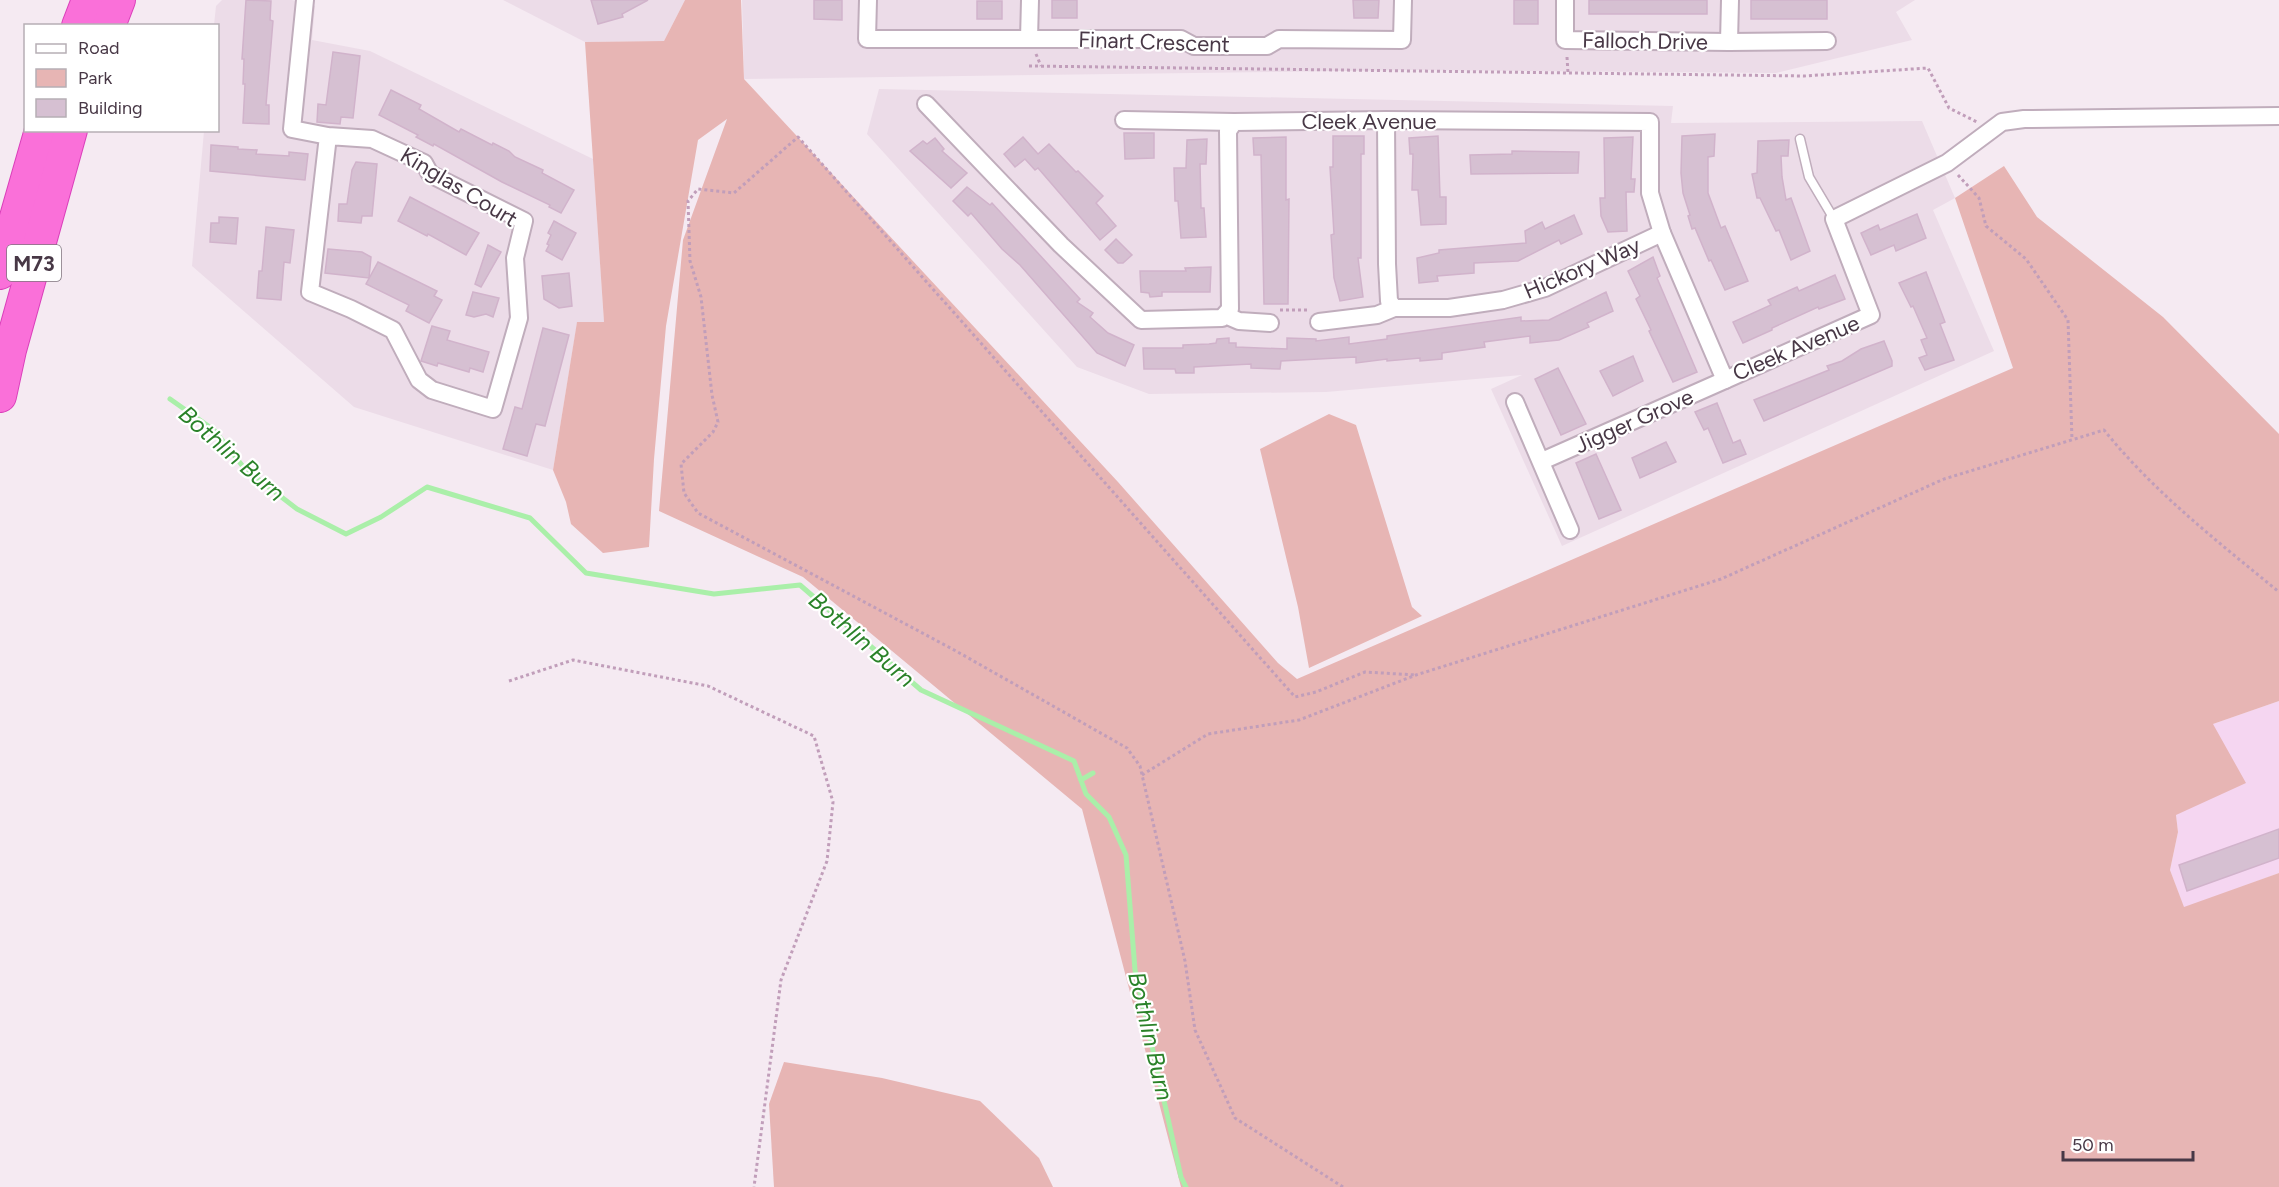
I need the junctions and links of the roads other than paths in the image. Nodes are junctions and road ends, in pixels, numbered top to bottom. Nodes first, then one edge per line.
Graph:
1 (88, 0) edge
2 (119, 0) edge
3 (305, 0) edge
4 (868, 0) edge
5 (1030, 0) edge
6 (1403, 0) edge
7 (1565, 0) edge
8 (1730, 0) edge
9 (79, 24) edge
10 (110, 24) edge
11 (1029, 39) junction
12 (1827, 41) dead end
13 (1729, 42) junction
14 (926, 104) dead end
15 (2279, 116) edge
16 (1124, 120) dead end
17 (1386, 120) junction
18 (1234, 122) junction
19 (40, 132) edge
20 (70, 132) edge
21 (328, 136) junction
22 (1800, 139) dead end
23 (1834, 219) junction
24 (1662, 233) junction
25 (0, 273) edge
26 (1394, 308) junction
27 (1225, 315) junction
28 (1318, 322) dead end
29 (1270, 323) dead end
30 (1725, 380) junction
31 (0, 396) edge
32 (1515, 402) dead end
33 (1542, 461) junction
34 (1570, 530) dead end

1 - 9 highway
2 - 10 highway
3 - 21 street, Kinglas Court
4 - 11 street, Finart Crescent
5 - 11 street
6 - 11 street, Finart Crescent
7 - 13 street, Falloch Drive
8 - 13 street, Falloch Drive
12 - 13 street, Falloch Drive
14 - 27 street
15 - 23 street
16 - 18 street, Cleek Avenue
17 - 18 street, Cleek Avenue
17 - 24 street, Cleek Avenue
17 - 26 street
18 - 27 street
19 - 25 highway, M73
20 - 31 highway, M73
21 - 21 street, Kinglas Court
22 - 23 lane
23 - 30 street, Cleek Avenue
24 - 26 street, Hickory Way
24 - 30 street, Cleek Avenue
26 - 28 street, Hickory Way
27 - 29 street
30 - 33 street, Jigger Grove
32 - 33 street
33 - 34 street

